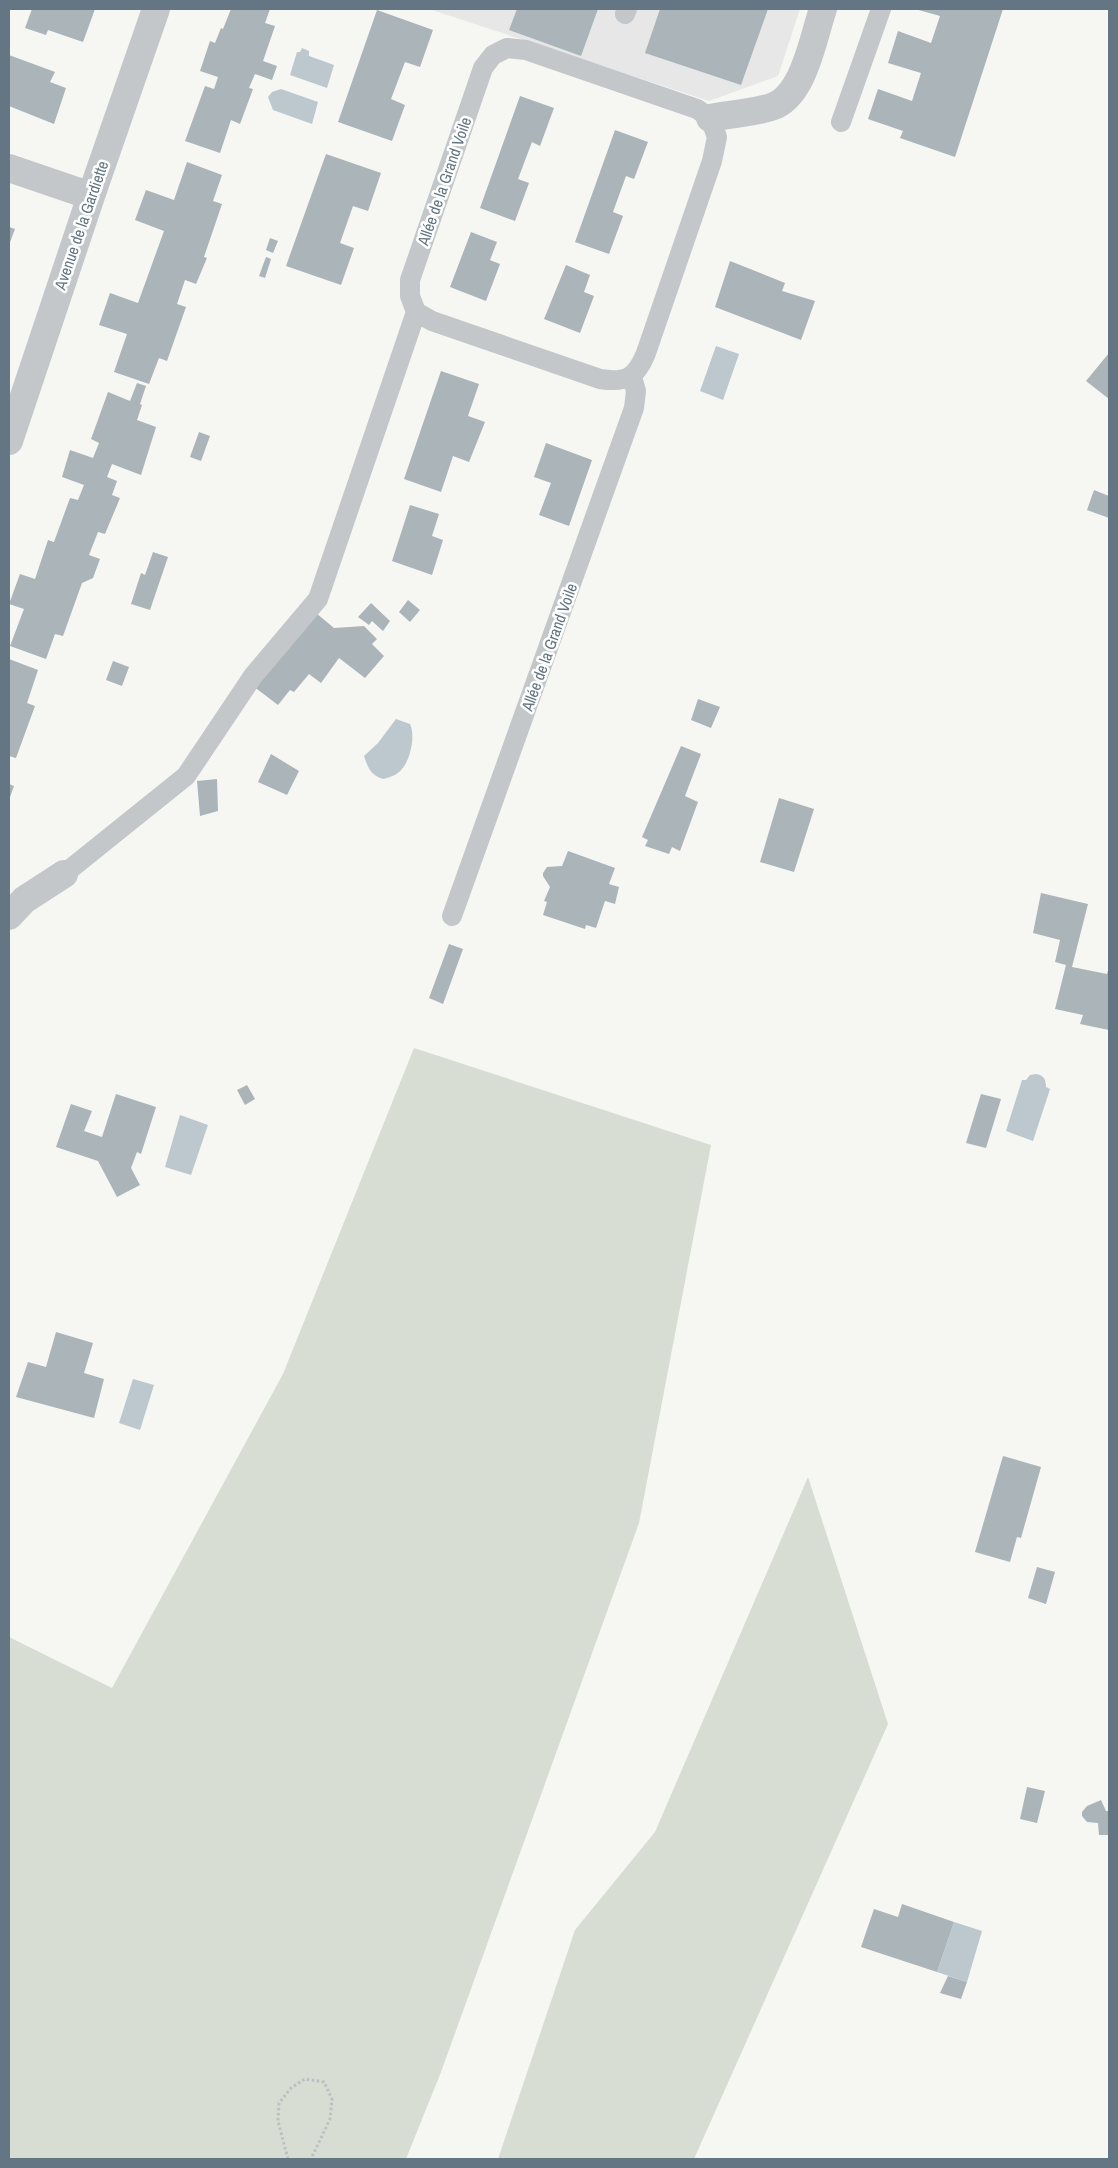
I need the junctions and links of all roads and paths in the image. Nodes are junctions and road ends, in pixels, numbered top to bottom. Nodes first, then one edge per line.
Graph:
1 (156, 9) edge
2 (823, 9) edge
3 (881, 9) edge
4 (710, 118) junction
5 (841, 122) dead end
6 (9, 168) edge
7 (90, 196) junction
8 (416, 312) junction
9 (632, 377) junction
10 (9, 441) edge
11 (64, 874) joint
12 (9, 916) edge
13 (452, 916) dead end
14 (288, 2159) edge
15 (311, 2159) edge

1 - 7 street, Avenue de la Gardiette
2 - 4 street
3 - 5 lane
4 - 8 lane, Allée de la Grand Voile
4 - 9 lane
6 - 7 street
7 - 10 street, Avenue de la Gardiette
8 - 9 lane
8 - 11 lane
9 - 13 lane, Allée de la Grand Voile
11 - 12 street
14 - 15 path

